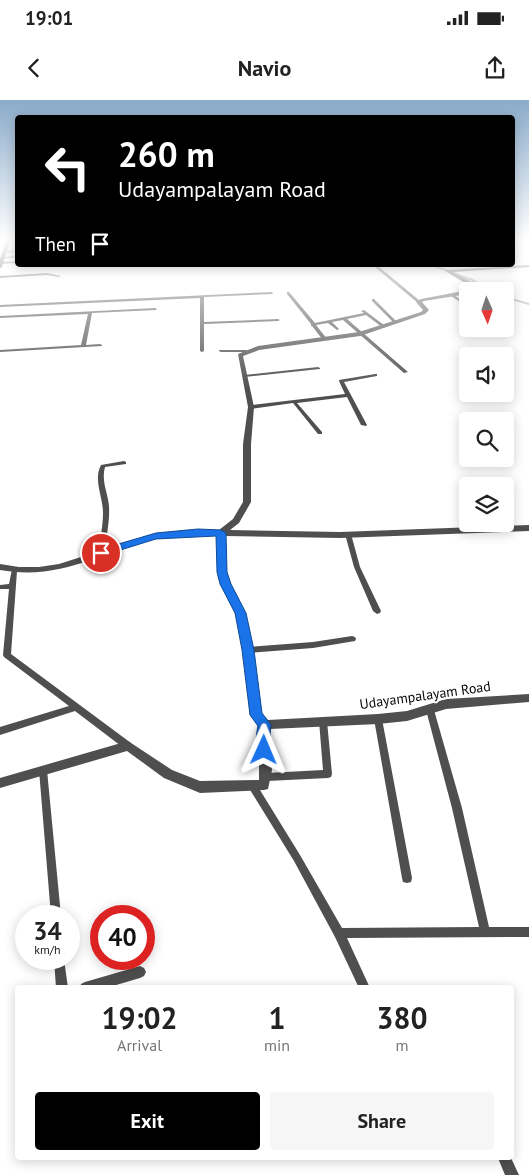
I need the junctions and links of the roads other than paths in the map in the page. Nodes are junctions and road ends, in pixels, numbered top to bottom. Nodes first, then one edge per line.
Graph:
1 (406, 291) edge
2 (272, 293) dead end
3 (288, 293) dead end
4 (459, 294) edge
5 (452, 295) junction
6 (202, 296) junction
7 (373, 300) dead end
8 (459, 300) edge
9 (419, 302) junction
10 (0, 306) edge
11 (155, 309) dead end
12 (90, 312) junction
13 (0, 317) edge
14 (343, 318) junction
15 (278, 320) dead end
16 (329, 322) junction
17 (395, 322) junction
18 (202, 323) junction
19 (312, 325) junction
20 (383, 326) junction
21 (336, 330) dead end
22 (360, 334) junction
23 (325, 339) junction
24 (100, 345) dead end
25 (83, 346) junction
26 (0, 351) edge
27 (202, 351) dead end
28 (221, 351) dead end
29 (246, 351) junction
30 (318, 368) dead end
31 (406, 372) dead end
32 (244, 376) junction
33 (375, 376) dead end
34 (349, 395) junction
35 (294, 402) junction
36 (251, 407) junction
37 (364, 425) dead end
38 (320, 433) dead end
39 (124, 463) dead end
40 (529, 528) edge
41 (221, 533) junction
42 (348, 534) junction
43 (101, 553) junction
44 (0, 567) edge
45 (14, 571) junction
46 (13, 586) junction
47 (0, 587) edge
48 (377, 612) dead end
49 (352, 639) dead end
50 (248, 650) junction
51 (4, 657) edge
52 (529, 698) edge
53 (76, 707) junction
54 (430, 710) junction
55 (378, 719) junction
56 (323, 721) junction
57 (264, 725) junction
58 (0, 731) edge
59 (128, 746) junction
60 (43, 770) junction
61 (267, 777) junction
62 (0, 783) edge
63 (252, 785) junction
64 (407, 878) dead end
65 (55, 905) edge
66 (485, 932) junction
67 (529, 932) edge
68 (339, 933) junction
69 (60, 970) edge
70 (140, 972) dead end
71 (62, 985) edge
72 (96, 985) edge
73 (364, 985) edge
74 (505, 1160) edge
75 (512, 1175) edge

1 - 9 street
2 - 6 street
3 - 19 street
4 - 5 street
5 - 8 street
5 - 9 street
6 - 10 street
6 - 18 street
7 - 17 street
9 - 17 street
11 - 12 street
12 - 13 street
12 - 25 street
14 - 16 street
14 - 20 street
14 - 22 street
15 - 18 street
16 - 19 street
16 - 21 street
17 - 20 street
18 - 27 street
19 - 23 street
20 - 22 street
22 - 23 street
22 - 31 street
23 - 29 street
24 - 25 street
25 - 26 street
28 - 29 street
29 - 32 street
30 - 32 street
32 - 36 street
33 - 34 street
34 - 35 street
34 - 37 street
35 - 36 street
35 - 38 street
36 - 41 street
39 - 43 street
40 - 42 street
41 - 42 street
41 - 43 street
41 - 50 street
42 - 48 street
43 - 45 street
44 - 45 street
45 - 46 street
46 - 47 street
46 - 51 street
49 - 50 street
50 - 57 street
51 - 53 street
52 - 54 street, Udayampalayam Road
53 - 58 street
53 - 59 street
54 - 55 street, Udayampalayam Road
54 - 66 street
55 - 56 street, Udayampalayam Road
55 - 64 street
56 - 57 street, Udayampalayam Road
56 - 61 street
57 - 61 street
59 - 60 street
59 - 63 street
60 - 62 street
60 - 65 street
61 - 63 street
63 - 68 street
66 - 67 street
66 - 68 street
68 - 73 street
69 - 71 street
70 - 72 street
74 - 75 street

